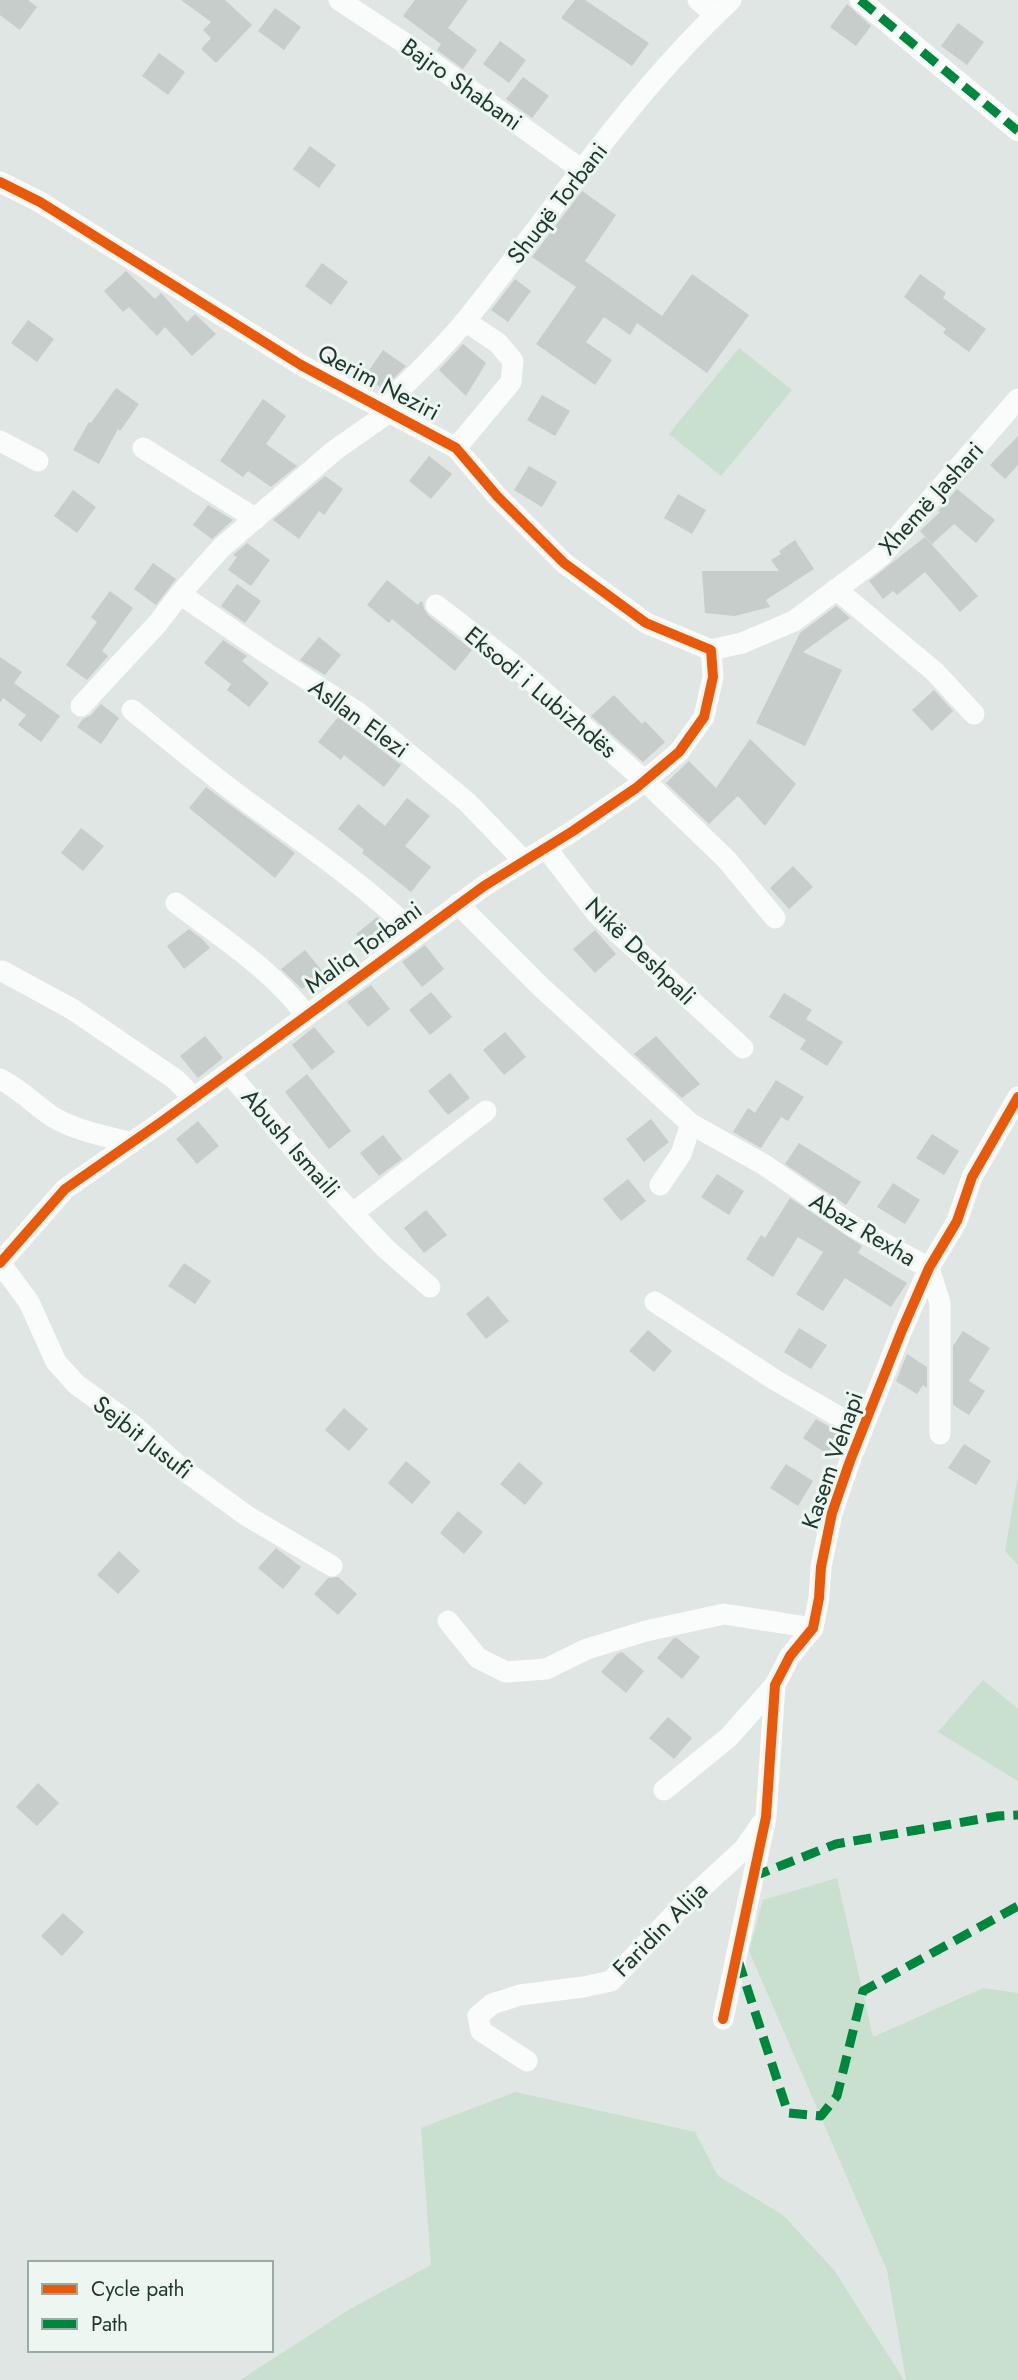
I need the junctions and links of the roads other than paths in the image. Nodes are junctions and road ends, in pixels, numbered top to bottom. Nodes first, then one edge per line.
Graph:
1 (339, 0) edge
2 (698, 0) edge
3 (731, 0) edge
4 (860, 0) edge
5 (715, 15) junction
6 (1018, 131) edge
7 (582, 170) junction
8 (0, 182) edge
9 (465, 321) junction
10 (1018, 399) edge
11 (387, 409) junction
12 (0, 441) edge
13 (143, 448) dead end
14 (456, 448) junction
15 (38, 461) dead end
16 (256, 519) junction
17 (836, 589) junction
18 (180, 594) junction
19 (436, 605) dead end
20 (711, 650) junction
21 (81, 706) dead end
22 (132, 710) dead end
23 (974, 715) dead end
24 (645, 780) junction
25 (546, 848) junction
26 (524, 861) junction
27 (176, 903) dead end
28 (458, 904) junction
29 (775, 918) dead end
30 (416, 935) junction
31 (2, 971) dead end
32 (306, 1016) junction
33 (743, 1048) dead end
34 (229, 1073) junction
35 (0, 1079) edge
36 (1018, 1097) edge
37 (194, 1098) junction
38 (486, 1111) dead end
39 (691, 1124) junction
40 (131, 1143) junction
41 (660, 1185) dead end
42 (353, 1213) junction
43 (0, 1263) edge
44 (929, 1268) junction
45 (430, 1287) dead end
46 (655, 1302) dead end
47 (862, 1430) junction
48 (940, 1434) dead end
49 (332, 1566) dead end
50 (448, 1621) dead end
51 (813, 1628) junction
52 (775, 1685) junction
53 (664, 1790) dead end
54 (766, 1817) junction
55 (723, 2019) dead end
56 (527, 2061) dead end

1 - 7 street, Bajro Shabani
2 - 5 street
3 - 5 street, Shuqë Torbani
4 - 6 street
5 - 7 street, Shuqë Torbani
7 - 9 street, Shuqë Torbani
8 - 11 street, Qerim Neziri
9 - 11 street, Shuqë Torbani
9 - 14 street
10 - 17 street, Xhemë Jashari
11 - 14 street, Qerim Neziri
11 - 16 street
12 - 15 street
13 - 16 street
14 - 20 street, Qerim Neziri
16 - 18 street
17 - 20 street, Xhemë Jashari
17 - 23 street
18 - 21 street
18 - 26 street, Asllan Elezi
19 - 24 street, Eksodi i Lubizhdës
20 - 24 street, Maliq Torbani
22 - 30 street
24 - 25 street, Maliq Torbani
24 - 29 street
25 - 26 street, Maliq Torbani
25 - 33 street, Nikë Deshpali
26 - 28 street, Maliq Torbani
27 - 32 street, Maliq Torbani
28 - 30 street, Maliq Torbani
28 - 39 street, Abaz Rexha
30 - 32 street, Maliq Torbani
31 - 37 street
32 - 34 street, Maliq Torbani
34 - 37 street, Maliq Torbani
34 - 42 street, Abush Ismaili
35 - 40 street
36 - 44 street, Kasem Vehapi
37 - 40 street, Maliq Torbani
38 - 42 street, Abush Ismaili
39 - 41 street
39 - 44 street, Abaz Rexha
40 - 43 street, Maliq Torbani
42 - 45 street, Abush Ismaili
43 - 49 street, Sejbit Jusufi
44 - 47 street, Kasem Vehapi
44 - 48 street, Abaz Rexha
46 - 47 street, Kasem Vehapi
47 - 51 street, Kasem Vehapi
50 - 51 street
51 - 52 street, Kasem Vehapi
52 - 53 street
52 - 54 street, Kasem Vehapi
54 - 55 street, Kasem Vehapi
54 - 56 street, Faridin Alija

